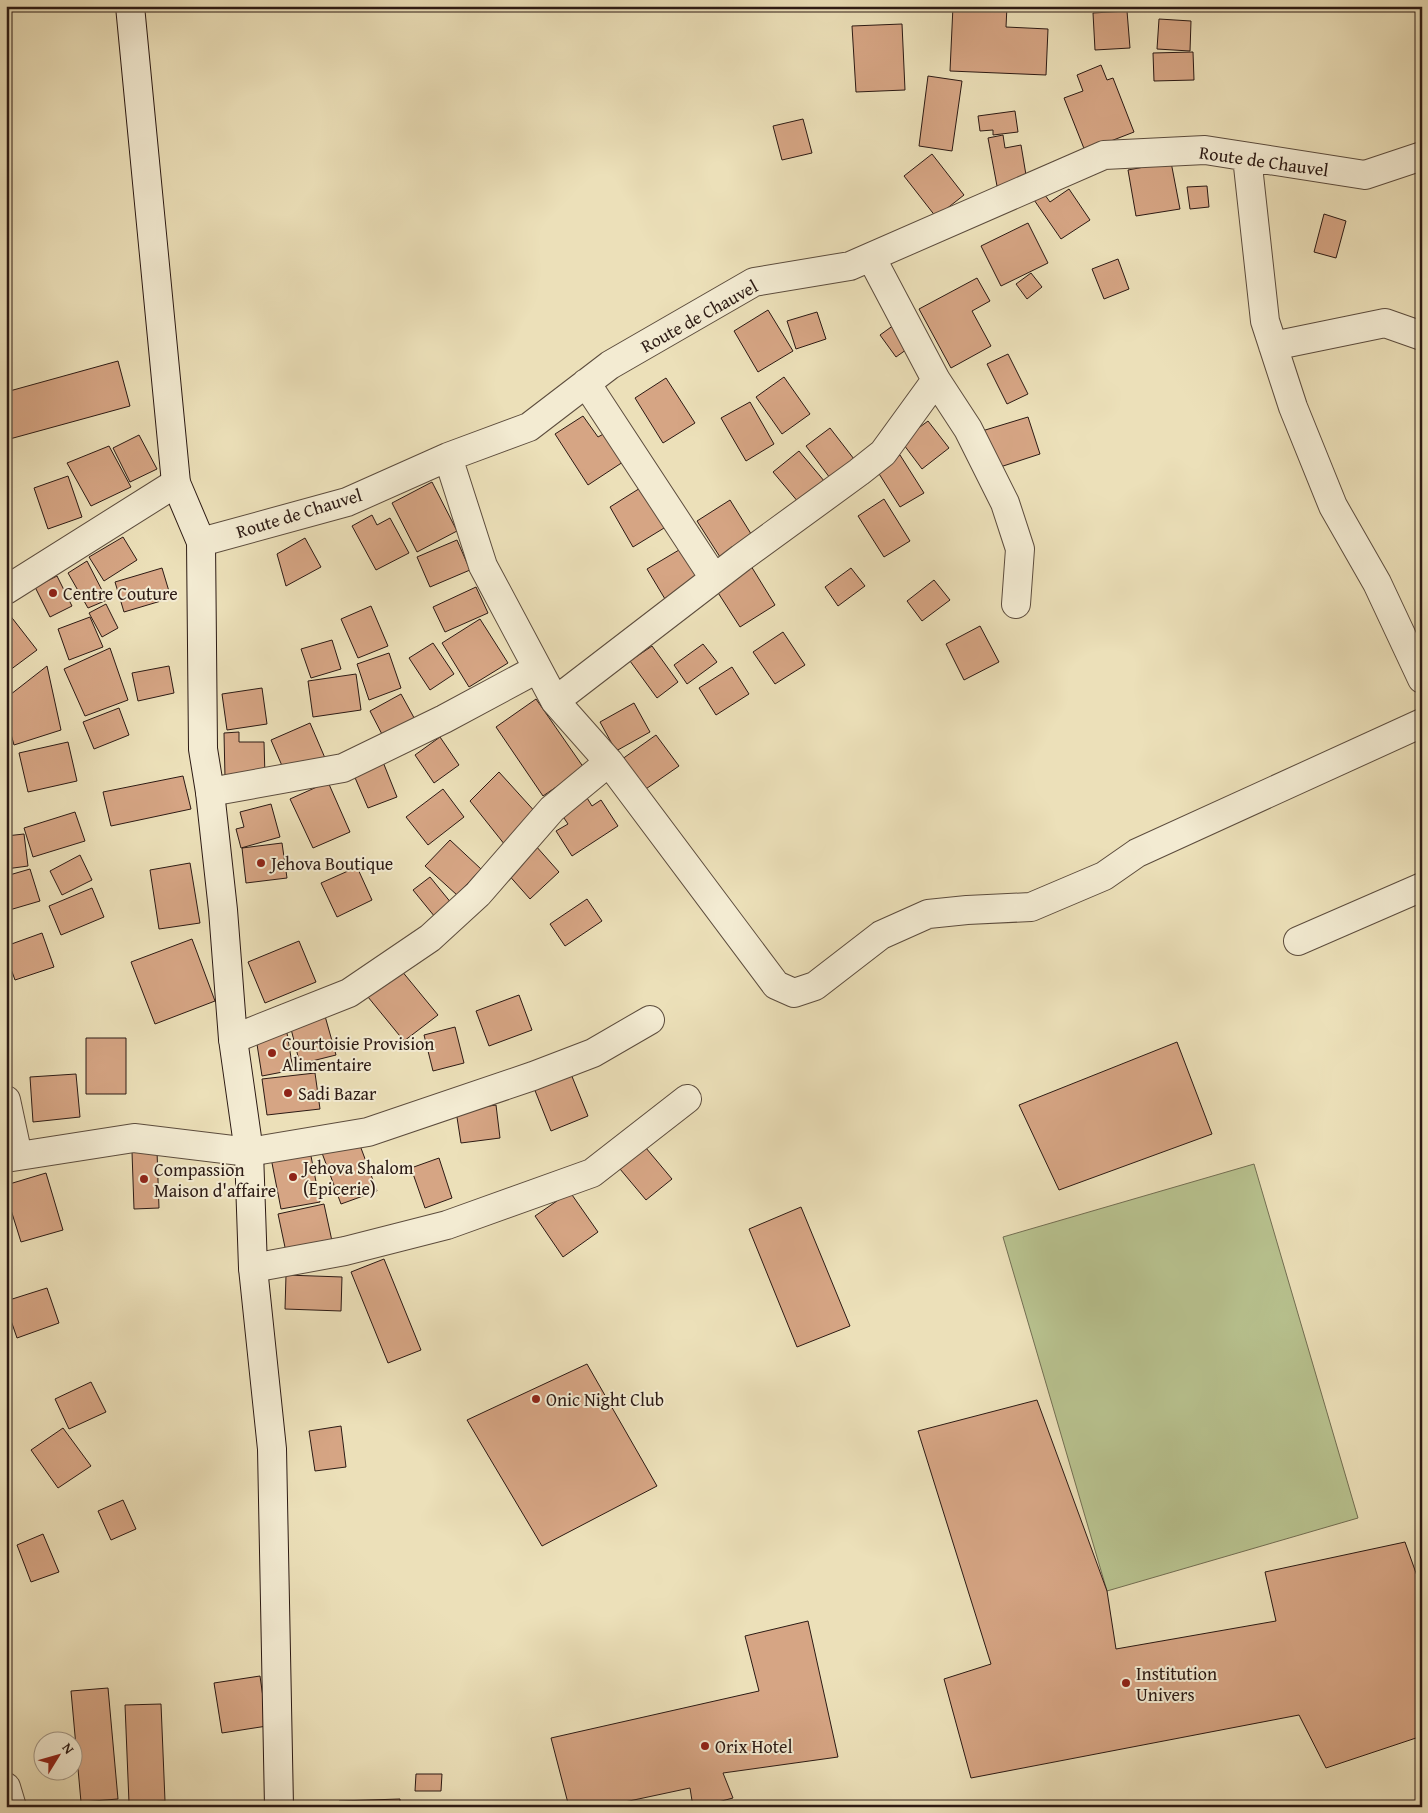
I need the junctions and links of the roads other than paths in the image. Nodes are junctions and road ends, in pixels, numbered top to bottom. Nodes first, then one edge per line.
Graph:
1 (130, 6) edge
2 (1422, 156) edge
3 (1247, 157) junction
4 (871, 257) junction
5 (1422, 336) edge
6 (1273, 346) junction
7 (936, 380) junction
8 (586, 383) junction
9 (448, 457) junction
10 (176, 483) junction
11 (201, 542) junction
12 (714, 578) junction
13 (6, 590) edge
14 (1016, 604) dead end
15 (538, 670) junction
16 (1422, 679) edge
17 (555, 701) junction
18 (1422, 723) edge
19 (609, 762) junction
20 (210, 792) junction
21 (1422, 887) edge
22 (1298, 941) dead end
23 (650, 1020) dead end
24 (233, 1039) junction
25 (687, 1099) dead end
26 (6, 1100) edge
27 (249, 1152) junction
28 (12, 1157) edge
29 (252, 1268) junction
30 (6, 1787) edge
31 (12, 1807) edge
32 (279, 1807) edge

1 - 10 street
2 - 3 street, Route de Chauvel
3 - 4 street, Route de Chauvel
3 - 6 street
4 - 7 street
4 - 8 street, Route de Chauvel
5 - 6 street
6 - 16 street
7 - 12 street
7 - 14 street
8 - 9 street, Route de Chauvel
8 - 12 street
9 - 11 street, Route de Chauvel
9 - 15 street
10 - 11 street
10 - 13 street
11 - 20 street
12 - 17 street
15 - 17 street
15 - 20 street
17 - 19 street
18 - 19 street
19 - 24 street
20 - 24 street
21 - 22 street
23 - 27 street
24 - 27 street
25 - 29 street
26 - 28 street
27 - 28 street
27 - 29 street
29 - 32 street
30 - 31 street

